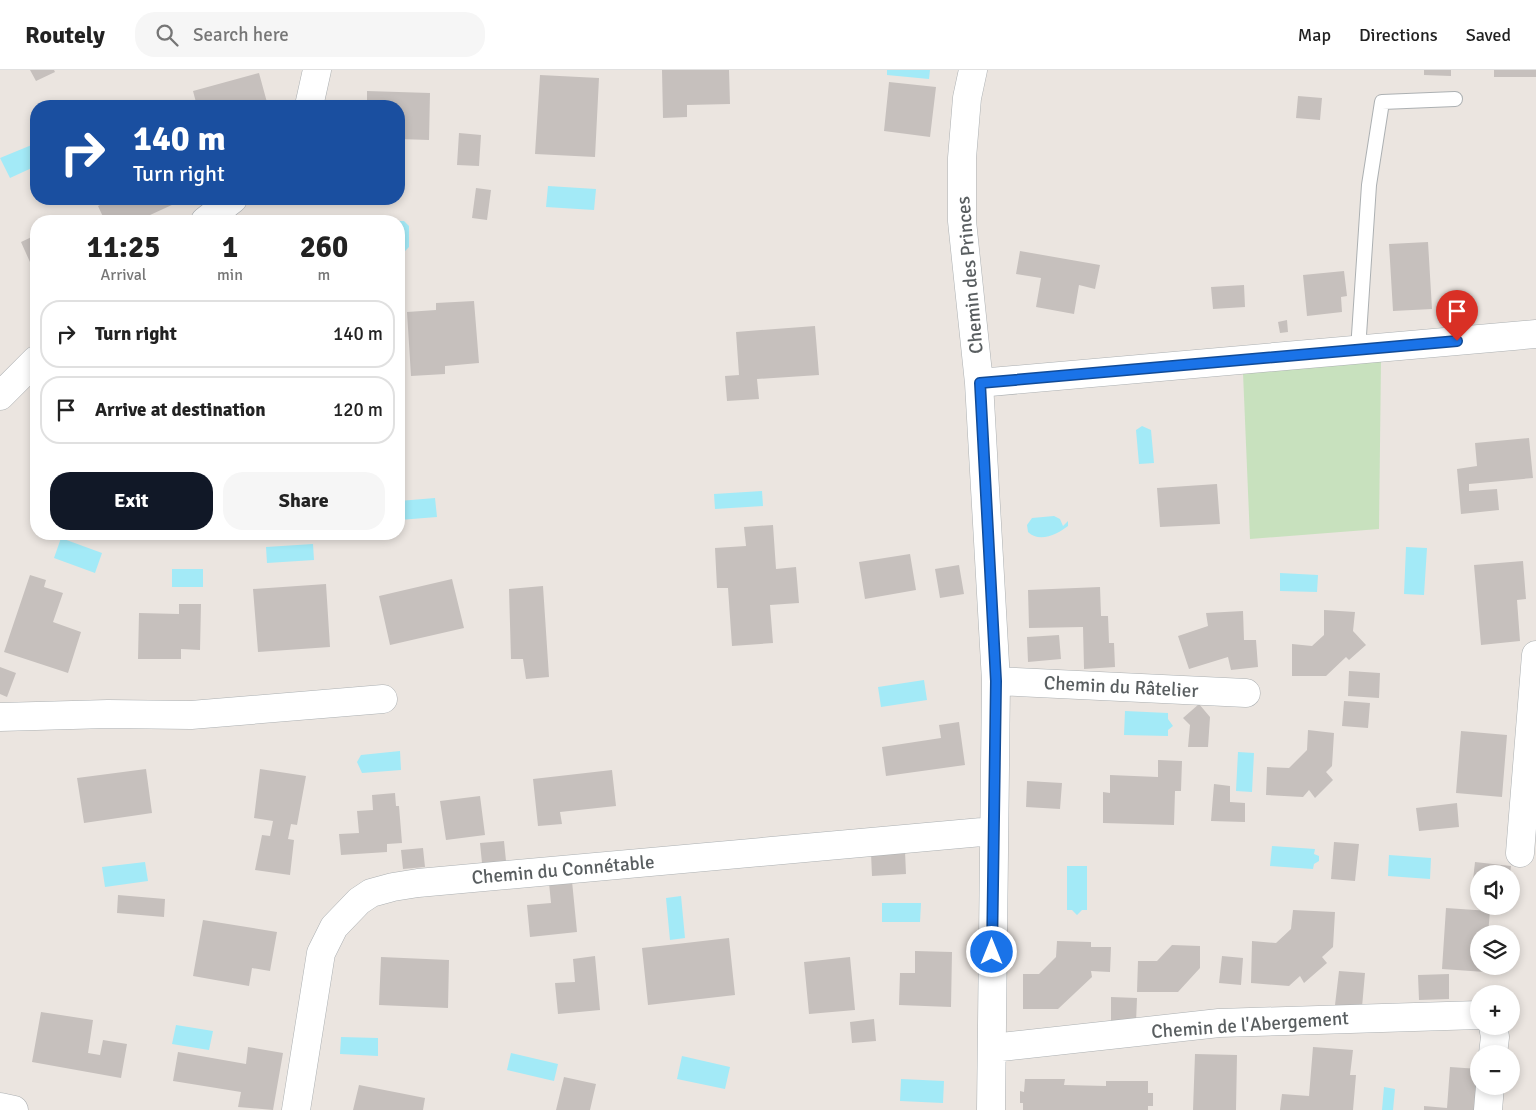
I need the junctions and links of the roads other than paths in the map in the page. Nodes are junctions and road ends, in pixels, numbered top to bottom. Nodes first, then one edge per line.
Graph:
1 (317, 70) edge
2 (973, 70) edge
3 (1455, 99) dead end
4 (310, 100) edge
5 (225, 205) edge
6 (213, 215) edge
7 (1536, 334) edge
8 (1358, 350) junction
9 (30, 366) edge
10 (980, 383) junction
11 (0, 396) edge
12 (1536, 655) edge
13 (996, 681) junction
14 (1246, 693) dead end
15 (383, 699) dead end
16 (0, 717) edge
17 (993, 831) junction
18 (1520, 854) dead end
19 (1470, 1015) edge
20 (992, 1048) junction
21 (1489, 1095) edge
22 (0, 1107) edge
23 (14, 1110) edge
24 (296, 1110) edge
25 (991, 1110) edge
26 (1488, 1110) edge

1 - 4 street
2 - 10 street, Chemin des Princes
3 - 8 lane
5 - 6 street
7 - 8 street
8 - 10 street
9 - 11 street
10 - 13 street, Chemin des Princes
12 - 18 street
13 - 14 street, Chemin du Râtelier
13 - 17 street, Chemin des Princes
15 - 16 street
17 - 20 street, Chemin des Princes
17 - 24 street, Chemin du Connétable
19 - 20 street, Chemin de l'Abergement
20 - 25 street, Chemin des Princes
21 - 26 street
22 - 23 street

